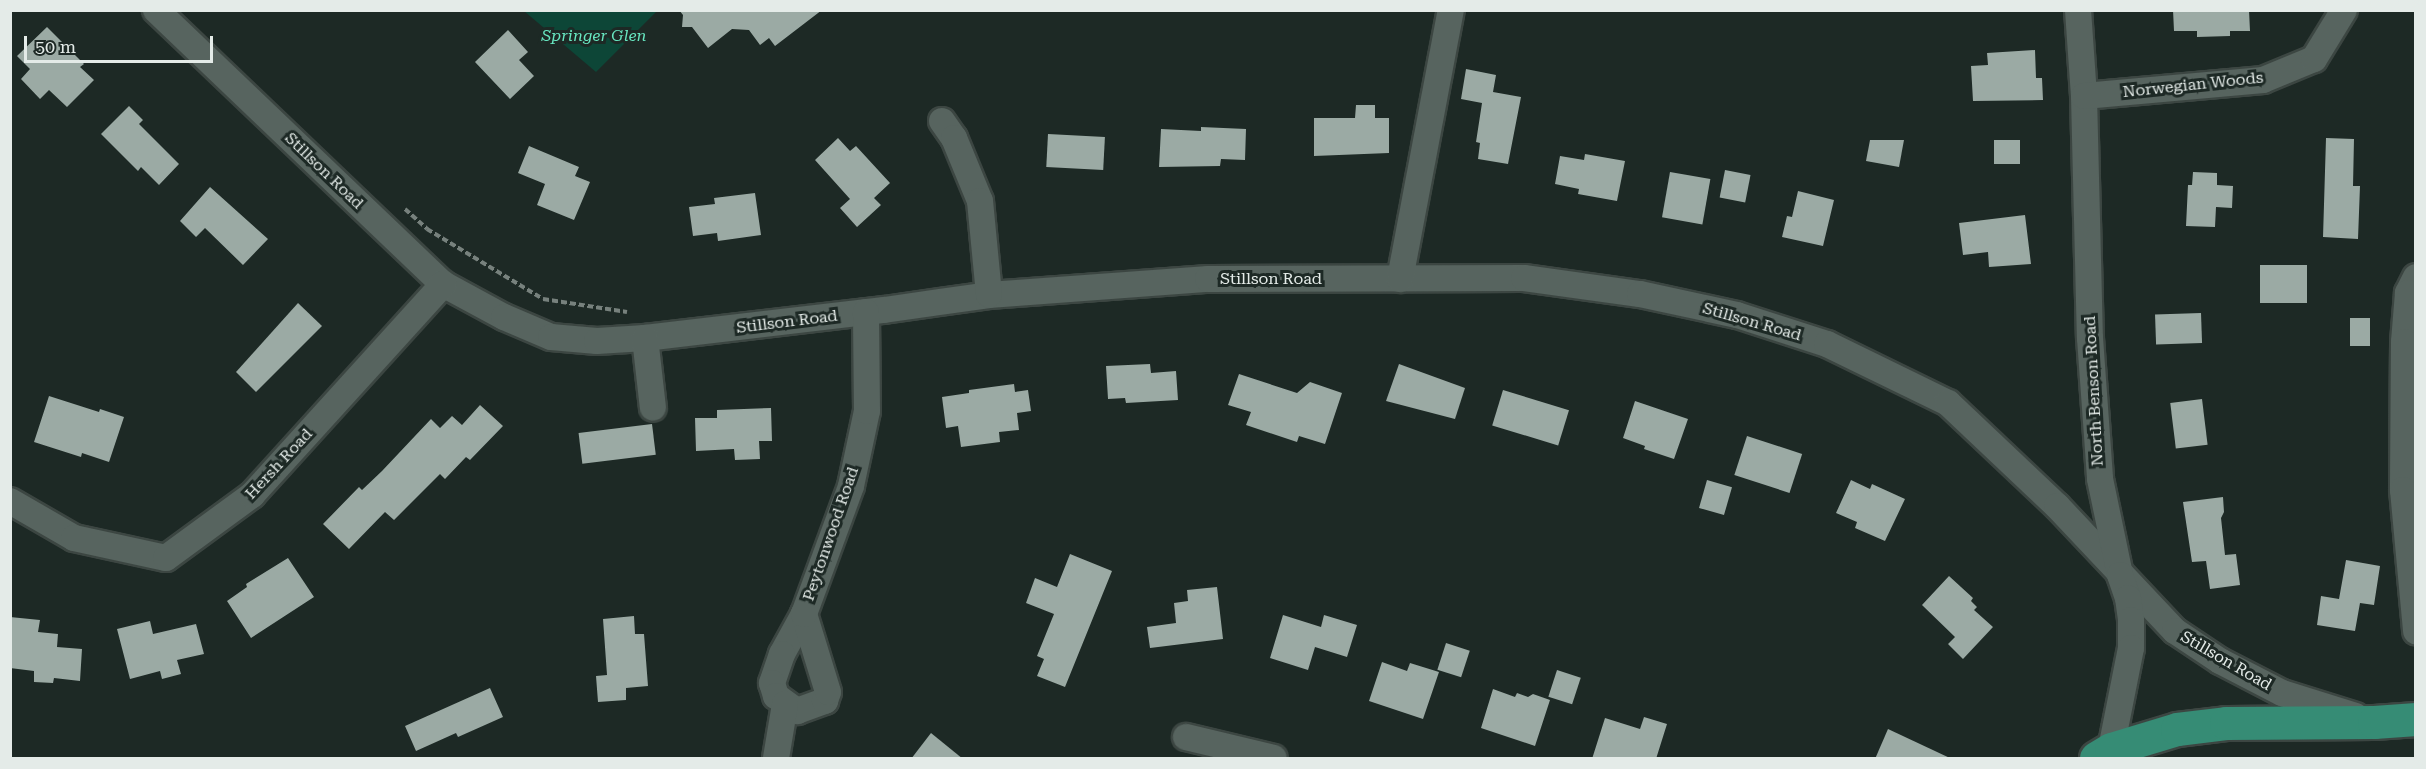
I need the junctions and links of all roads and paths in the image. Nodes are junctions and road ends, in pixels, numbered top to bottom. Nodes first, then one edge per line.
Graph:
1 (156, 10) edge
2 (1451, 10) edge
3 (2078, 10) edge
4 (2344, 10) edge
5 (2084, 96) junction
6 (942, 121) dead end
7 (402, 207) dead end
8 (2415, 277) edge
9 (1400, 279) junction
10 (443, 284) junction
11 (989, 295) junction
12 (635, 311) dead end
13 (866, 312) junction
14 (645, 338) junction
15 (653, 408) dead end
16 (10, 501) edge
17 (2120, 575) junction
18 (804, 614) junction
19 (2415, 631) edge
20 (785, 704) junction
21 (2415, 718) edge
22 (2374, 722) junction
23 (1186, 737) dead end
24 (2103, 754) edge
25 (776, 759) edge
26 (1274, 759) edge

1 - 10 street, Stillson Road
2 - 9 street
3 - 5 street, North Benson Road
4 - 5 street, Norwegian Woods
5 - 17 street, North Benson Road
6 - 11 street
7 - 12 path
8 - 19 street
9 - 11 street, Stillson Road
9 - 17 street, Stillson Road
10 - 14 street, Stillson Road
10 - 16 street, Hersh Road
11 - 13 street, Stillson Road
13 - 14 street, Stillson Road
13 - 18 street, Peytonwood Road
14 - 15 street
17 - 22 street, Stillson Road
17 - 24 street, North Benson Road
18 - 20 street, Peytonwood Road
18 - 20 street, Peytonwood Road
20 - 25 street
21 - 22 main road, Stillson Road
22 - 24 main road, Stillson Road
23 - 26 street

